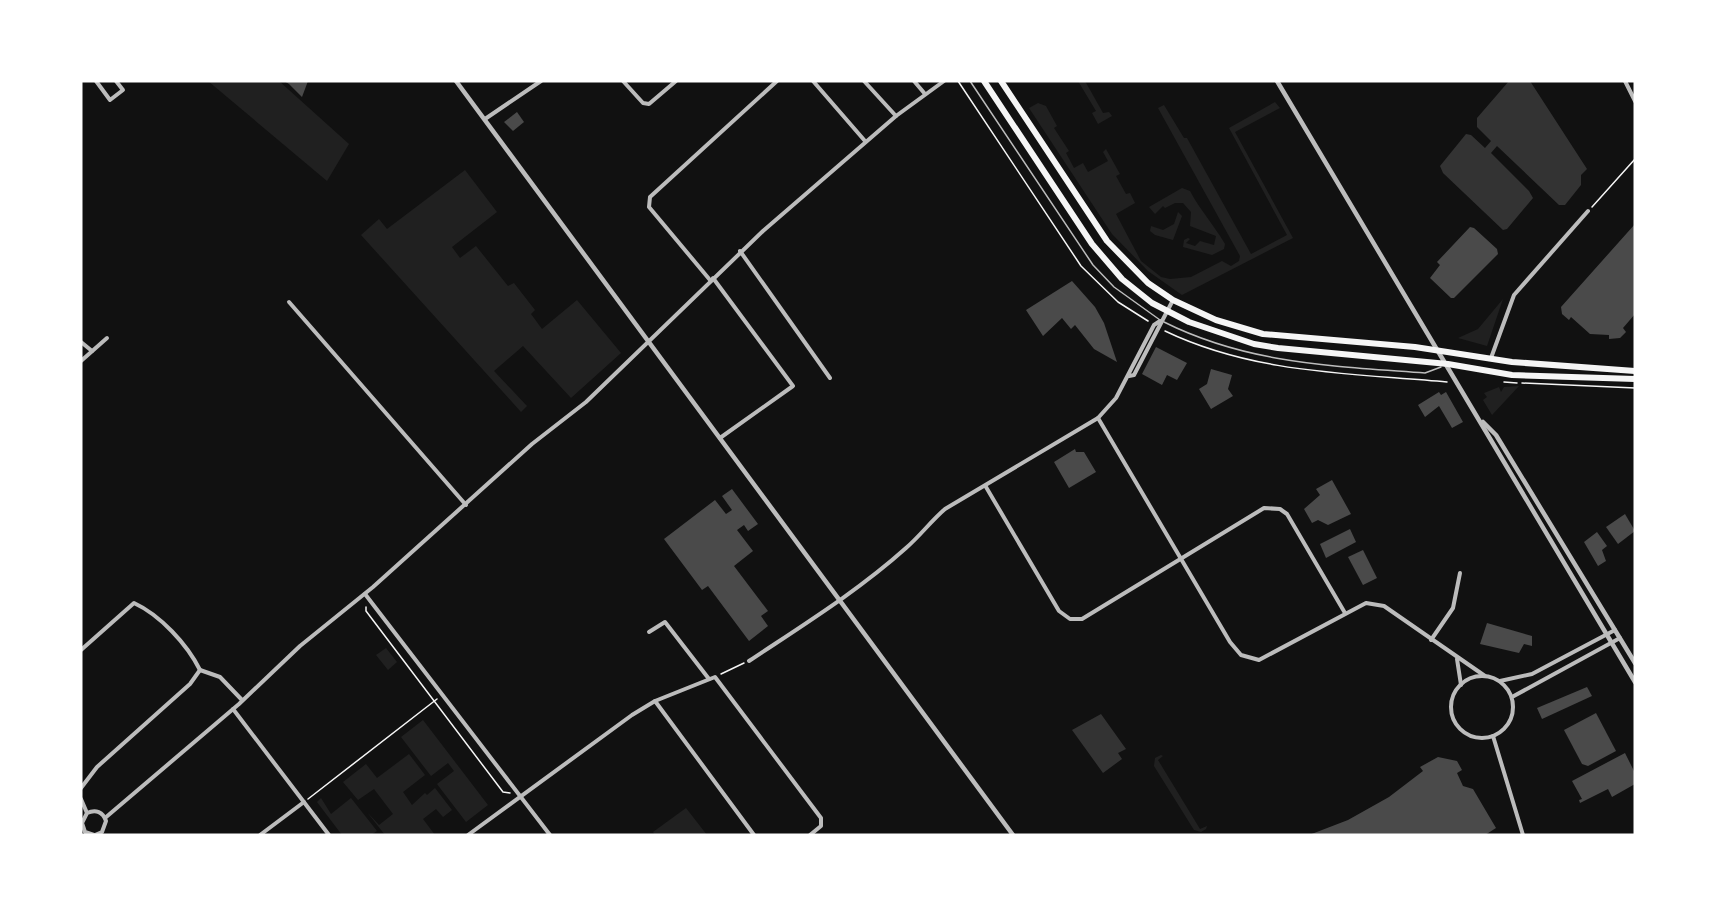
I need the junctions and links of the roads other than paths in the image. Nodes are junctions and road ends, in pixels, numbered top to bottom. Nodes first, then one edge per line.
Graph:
1 (96, 81) edge
2 (116, 81) edge
3 (456, 81) edge
4 (541, 81) edge
5 (623, 81) edge
6 (676, 81) edge
7 (777, 81) edge
8 (813, 81) edge
9 (864, 81) edge
10 (914, 81) edge
11 (944, 81) edge
12 (970, 81) edge
13 (984, 81) edge
14 (1001, 81) edge
15 (1277, 81) edge
16 (1625, 81) edge
17 (926, 94) junction
18 (1635, 101) edge
19 (896, 116) junction
20 (485, 119) junction
21 (865, 141) junction
22 (1588, 211) road end
23 (740, 251) junction
24 (711, 279) junction
25 (1173, 300) junction
26 (289, 302) dead end
27 (1166, 311) junction
28 (1160, 321) junction
29 (107, 338) dead end
30 (81, 342) edge
31 (649, 343) junction
32 (92, 351) junction
33 (1440, 351) junction
34 (1491, 358) junction
35 (81, 361) edge
36 (1448, 364) junction
37 (1635, 371) edge
38 (1129, 376) junction
39 (830, 378) dead end
40 (1635, 379) edge
41 (1098, 418) junction
42 (1481, 419) junction
43 (719, 439) junction
44 (986, 487) junction
45 (466, 505) junction
46 (1180, 558) junction
47 (1460, 573) dead end
48 (365, 594) junction
49 (839, 601) junction
50 (1345, 613) junction
51 (1615, 630) junction
52 (649, 632) dead end
53 (1606, 635) junction
54 (1620, 638) junction
55 (1431, 640) junction
56 (1612, 643) junction
57 (81, 650) edge
58 (1457, 659) junction
59 (749, 661) road end
60 (1635, 663) edge
61 (200, 670) junction
62 (1485, 676) junction
63 (709, 679) junction
64 (1500, 681) junction
65 (1635, 682) edge
66 (1461, 685) junction
67 (1512, 697) junction
68 (242, 700) junction
69 (655, 701) junction
70 (233, 709) junction
71 (1493, 736) junction
72 (81, 788) edge
73 (519, 795) junction
74 (81, 800) edge
75 (304, 802) junction
76 (87, 813) junction
77 (105, 818) junction
78 (94, 835) edge
79 (260, 835) edge
80 (329, 835) edge
81 (468, 835) edge
82 (550, 835) edge
83 (754, 835) edge
84 (810, 835) edge
85 (1013, 835) edge
86 (1523, 835) edge

1 - 2 street
3 - 20 street
4 - 20 street
5 - 6 street
7 - 24 street
8 - 21 street
9 - 19 street
10 - 17 street
11 - 17 street
12 - 28 lane
13 - 27 main road
14 - 25 main road
15 - 33 street
16 - 18 street
17 - 19 street
19 - 21 street
20 - 31 street
21 - 23 street
22 - 34 street
23 - 24 street
23 - 39 street
24 - 31 street
24 - 43 street
25 - 27 street
25 - 33 main road
26 - 45 street
27 - 28 street
27 - 36 main road
28 - 36 lane
28 - 38 street
28 - 38 street
29 - 32 street
30 - 32 street
31 - 43 street
31 - 45 street
32 - 35 street
33 - 34 main road
33 - 36 street
34 - 37 main road
36 - 40 main road
36 - 42 street
38 - 41 street
41 - 44 street
41 - 46 street
42 - 51 street
42 - 53 street
43 - 49 street
44 - 46 street
44 - 49 street
45 - 48 street
46 - 50 street
46 - 50 street
47 - 55 street
48 - 68 street
48 - 73 street
49 - 59 street
49 - 85 street
50 - 55 street
51 - 53 street
51 - 54 street
52 - 63 street
53 - 56 street
53 - 64 street
54 - 56 street
54 - 60 street
55 - 58 street
56 - 65 street
56 - 67 street
57 - 61 street
58 - 62 street
58 - 66 street
61 - 68 street
61 - 72 street
62 - 64 street
62 - 66 street
63 - 69 street
63 - 84 street
64 - 67 street
66 - 71 street
67 - 71 street
68 - 70 street
69 - 73 street
69 - 83 street
70 - 75 street
70 - 77 street
71 - 86 street
73 - 81 street
73 - 82 street
74 - 76 street
75 - 79 street
75 - 80 street
76 - 77 street
76 - 78 street
77 - 78 street

